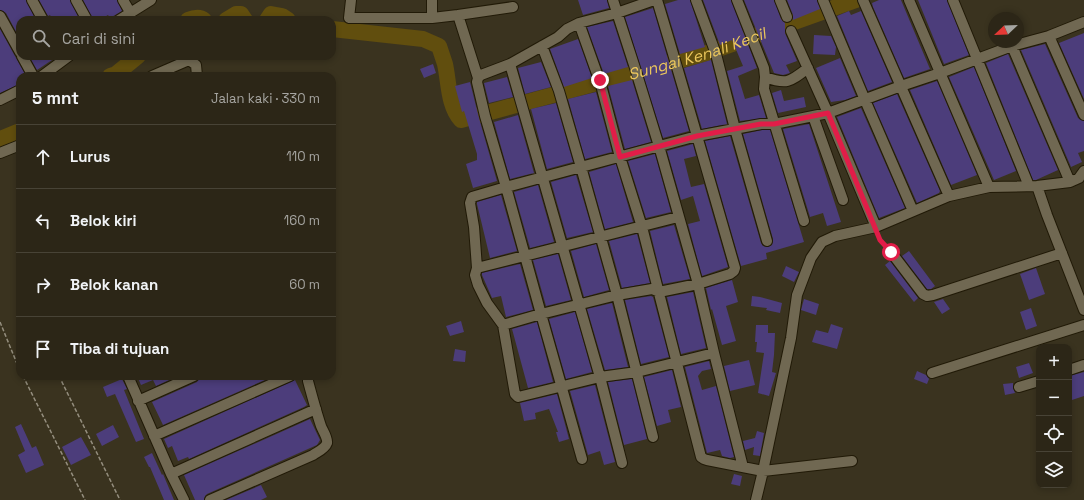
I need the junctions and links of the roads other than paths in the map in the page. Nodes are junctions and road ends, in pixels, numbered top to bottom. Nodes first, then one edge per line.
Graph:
1 (32, 0) edge
2 (76, 0) edge
3 (123, 0) edge
4 (151, 0) edge
5 (351, 0) edge
6 (432, 0) edge
7 (613, 0) edge
8 (654, 0) edge
9 (657, 0) edge
10 (696, 0) edge
11 (737, 0) edge
12 (780, 0) edge
13 (863, 0) edge
14 (909, 0) edge
15 (953, 0) edge
16 (825, 6) edge
17 (513, 7) dead end
18 (130, 12) junction
19 (617, 13) junction
20 (458, 15) junction
21 (0, 16) edge
22 (41, 16) edge
23 (85, 16) edge
24 (124, 16) edge
25 (787, 17) dead end
26 (432, 18) junction
27 (1084, 22) edge
28 (579, 23) junction
29 (791, 31) dead end
30 (1049, 36) junction
31 (1024, 43) edge
32 (16, 45) edge
33 (542, 46) junction
34 (1006, 48) edge
35 (1013, 48) edge
36 (976, 59) junction
37 (24, 60) edge
38 (61, 60) edge
39 (184, 60) edge
40 (190, 60) edge
41 (510, 64) junction
42 (808, 68) junction
43 (31, 72) edge
44 (47, 72) edge
45 (160, 72) edge
46 (197, 72) edge
47 (940, 74) junction
48 (765, 77) junction
49 (478, 78) junction
50 (901, 86) junction
51 (16, 92) edge
52 (0, 100) edge
53 (865, 100) junction
54 (828, 113) junction
55 (1084, 115) edge
56 (813, 116) junction
57 (774, 124) junction
58 (735, 129) junction
59 (697, 136) junction
60 (659, 146) junction
61 (16, 147) edge
62 (0, 153) edge
63 (620, 157) junction
64 (581, 167) junction
65 (1084, 171) edge
66 (542, 178) junction
67 (1070, 182) junction
68 (506, 186) junction
69 (1033, 186) junction
70 (989, 187) junction
71 (949, 196) junction
72 (843, 200) dead end
73 (914, 211) junction
74 (678, 217) junction
75 (804, 221) dead end
76 (642, 227) junction
77 (876, 227) junction
78 (600, 238) junction
79 (767, 241) dead end
80 (562, 247) junction
81 (891, 252) road end
82 (1062, 253) junction
83 (525, 256) junction
84 (477, 268) junction
85 (698, 284) junction
86 (658, 292) junction
87 (617, 295) junction
88 (579, 304) junction
89 (1084, 310) edge
90 (541, 314) junction
91 (1084, 324) edge
92 (503, 325) junction
93 (714, 353) junction
94 (677, 362) junction
95 (1084, 365) edge
96 (1072, 369) edge
97 (637, 372) junction
98 (932, 373) dead end
99 (600, 377) junction
100 (130, 380) edge
101 (185, 380) edge
102 (281, 380) edge
103 (308, 380) edge
104 (1036, 381) edge
105 (562, 386) junction
106 (1019, 387) dead end
107 (138, 401) junction
108 (316, 409) junction
109 (154, 436) junction
110 (653, 436) dead end
111 (582, 459) dead end
112 (852, 461) dead end
113 (622, 463) dead end
114 (744, 467) junction
115 (763, 471) junction
116 (171, 474) junction
117 (184, 500) edge
118 (210, 500) edge
119 (756, 500) edge

1 - 22 street
2 - 23 street
3 - 18 street
4 - 18 street
5 - 26 street
6 - 26 street
7 - 19 street
8 - 19 street
9 - 59 street
10 - 58 street
11 - 48 street
12 - 25 street
13 - 50 street
14 - 47 street
15 - 36 street
16 - 53 street
17 - 20 street
18 - 24 street
19 - 28 street
19 - 60 street
20 - 26 street
20 - 49 street
21 - 32 street
27 - 30 street
28 - 33 street
28 - 63 street
29 - 42 street
30 - 31 street
30 - 55 street
33 - 41 street
33 - 64 street
34 - 36 street
35 - 67 street
36 - 47 street
36 - 69 street
37 - 43 street
38 - 44 street
39 - 45 street
40 - 46 street
41 - 49 street
41 - 66 street
42 - 48 street
42 - 54 street
47 - 50 street
47 - 70 street
48 - 57 street
49 - 68 street
50 - 53 street
50 - 71 street
51 - 52 street
53 - 54 street
53 - 73 street
54 - 56 street
54 - 77 street
56 - 57 street
56 - 72 street
57 - 58 street
57 - 75 street
58 - 59 street
58 - 79 street
59 - 60 street
59 - 85 street
60 - 63 street
60 - 74 street
61 - 62 street
63 - 64 street
63 - 76 street
64 - 66 street
64 - 78 street
65 - 67 street
66 - 68 street
66 - 80 street
67 - 69 street
68 - 83 street
68 - 84 street
69 - 70 street
69 - 82 street
70 - 71 street
71 - 73 street
73 - 77 street
74 - 76 street
74 - 85 street
76 - 78 street
76 - 86 street
77 - 115 street
78 - 80 street
78 - 87 street
80 - 83 street
80 - 88 street
81 - 82 street
82 - 89 street
83 - 84 street
83 - 90 street
84 - 92 street
85 - 86 street
85 - 93 street
86 - 87 street
86 - 94 street
87 - 88 street
87 - 97 street
88 - 90 street
88 - 99 street
90 - 92 street
90 - 105 street
91 - 98 street
92 - 105 street
93 - 94 street
93 - 114 street
94 - 97 street
94 - 114 street
95 - 96 street
97 - 99 street
97 - 110 street
99 - 105 street
99 - 113 street
100 - 107 street
101 - 107 street
102 - 109 street
103 - 108 street
104 - 106 street
105 - 111 street
107 - 109 street
108 - 116 street
108 - 118 street
109 - 116 street
112 - 115 street
114 - 115 street
115 - 119 street
116 - 117 street

